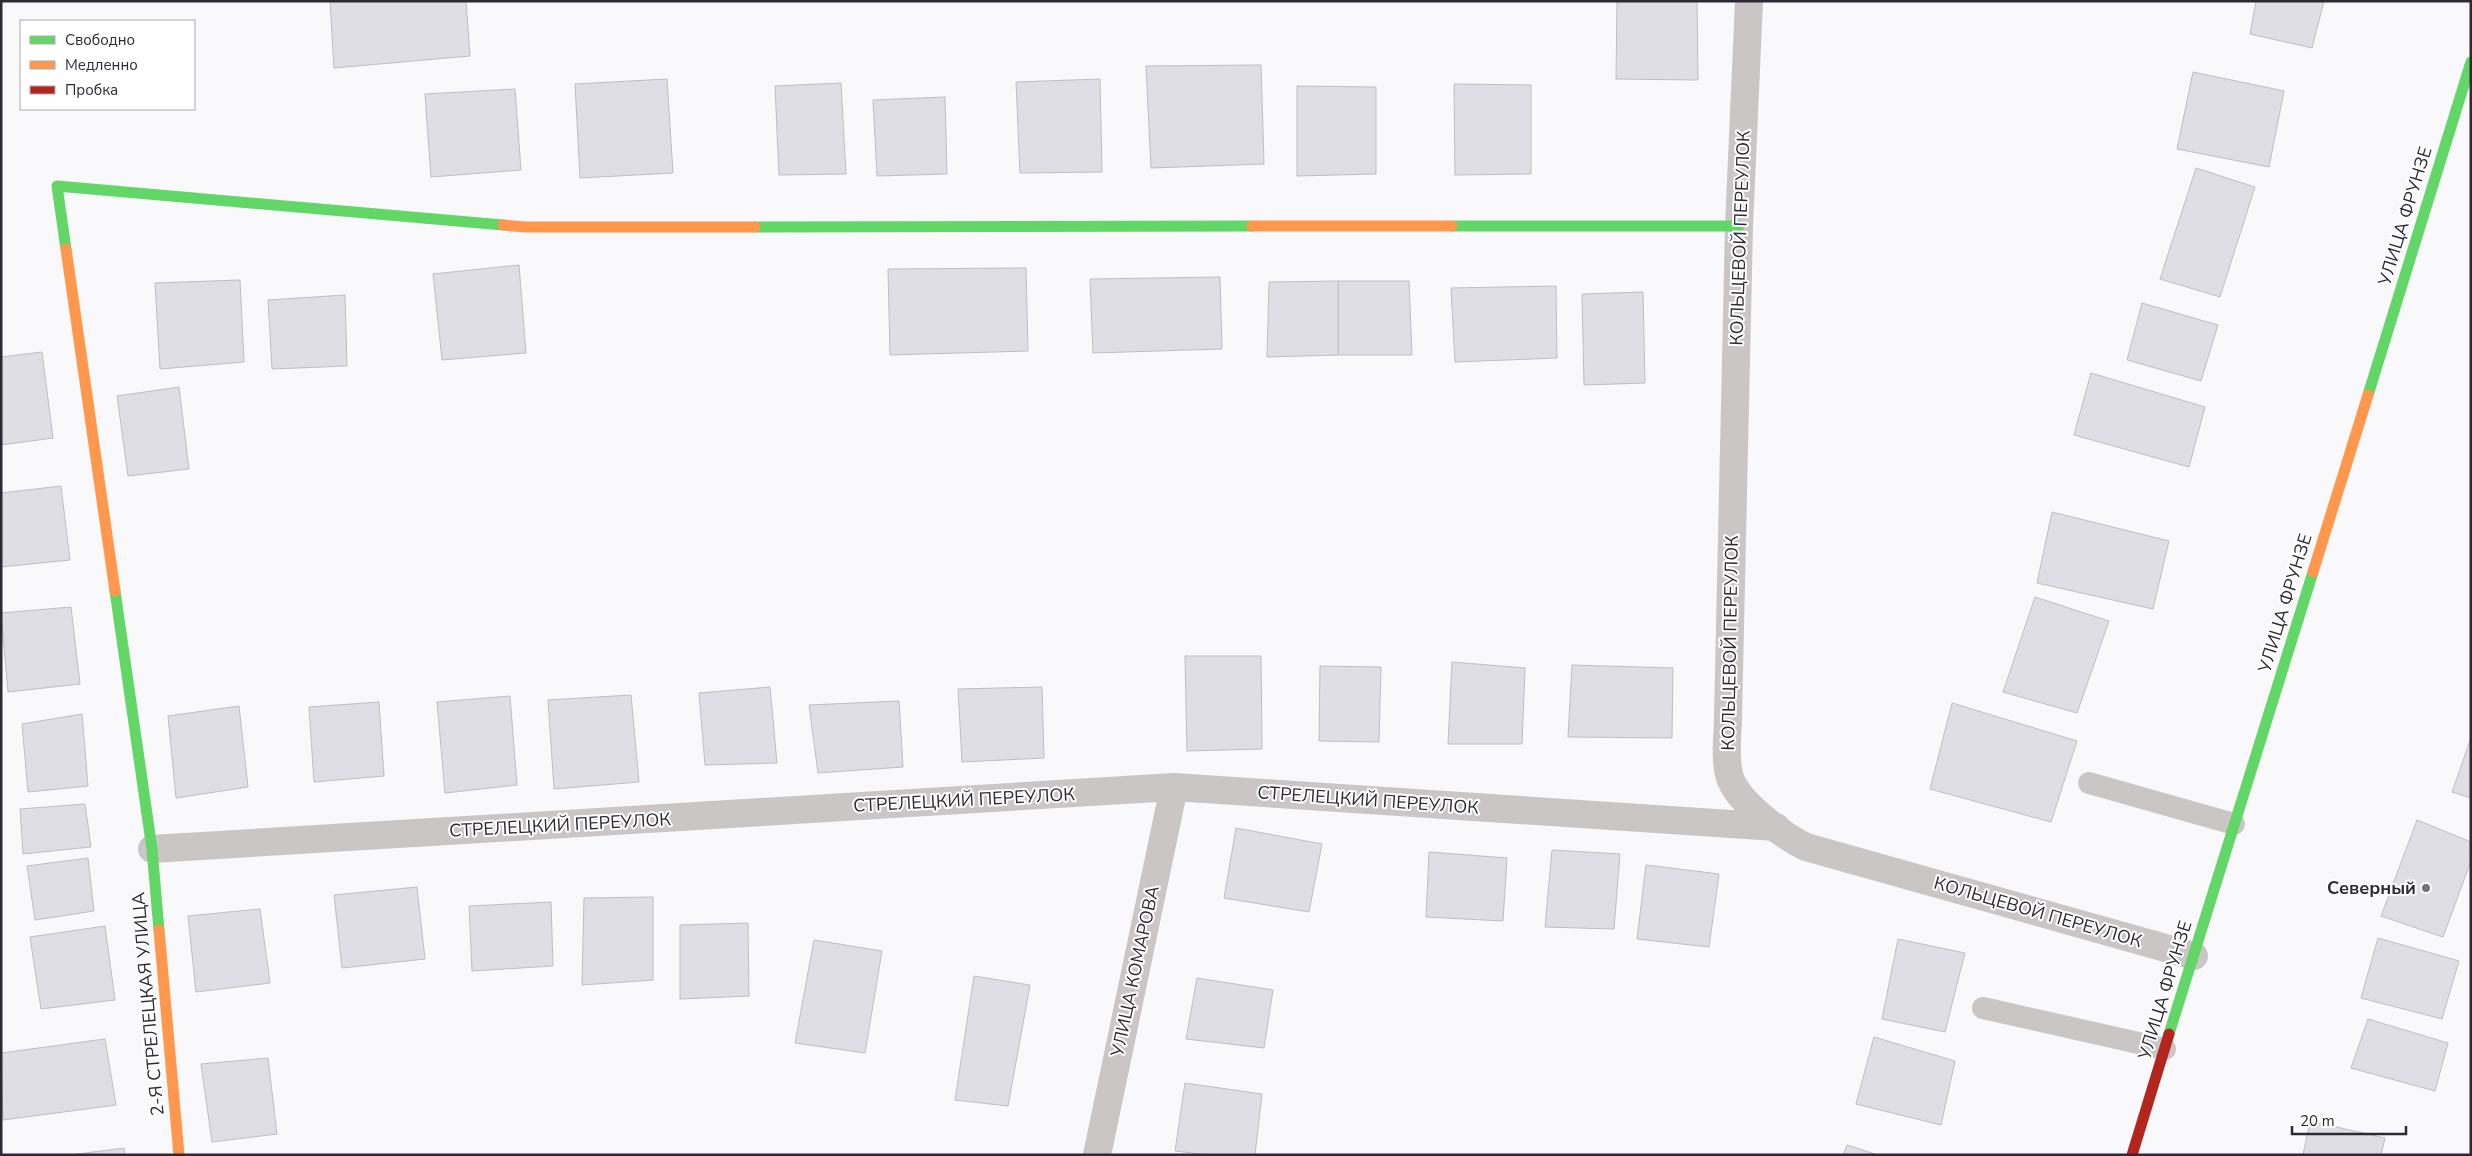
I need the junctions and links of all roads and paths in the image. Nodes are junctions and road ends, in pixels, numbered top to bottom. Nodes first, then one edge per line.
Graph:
1 (1749, 1) edge
2 (2471, 62) edge
3 (1739, 226) junction
4 (2089, 784) dead end
5 (1174, 787) junction
6 (2234, 824) junction
7 (1776, 828) junction
8 (152, 849) junction
9 (2194, 956) junction
10 (1983, 1008) dead end
11 (2164, 1049) junction
12 (179, 1155) edge
13 (1097, 1155) edge
14 (2132, 1155) edge

1 - 3 street, КОЛЬЦЕВОЙ ПЕРЕУЛОК
2 - 6 street, УЛИЦА ФРУНЗЕ
3 - 7 street, КОЛЬЦЕВОЙ ПЕРЕУЛОК
3 - 8 street, 2-Я СТРЕЛЕЦКАЯ УЛИЦА
4 - 6 lane
5 - 7 street, СТРЕЛЕЦКИЙ ПЕРЕУЛОК
5 - 8 street, СТРЕЛЕЦКИЙ ПЕРЕУЛОК
5 - 13 street, УЛИЦА КОМАРОВА
6 - 9 street, УЛИЦА ФРУНЗЕ
7 - 9 street, КОЛЬЦЕВОЙ ПЕРЕУЛОК
8 - 12 street, 2-Я СТРЕЛЕЦКАЯ УЛИЦА
9 - 11 street, УЛИЦА ФРУНЗЕ
10 - 11 lane
11 - 14 street, УЛИЦА ФРУНЗЕ

